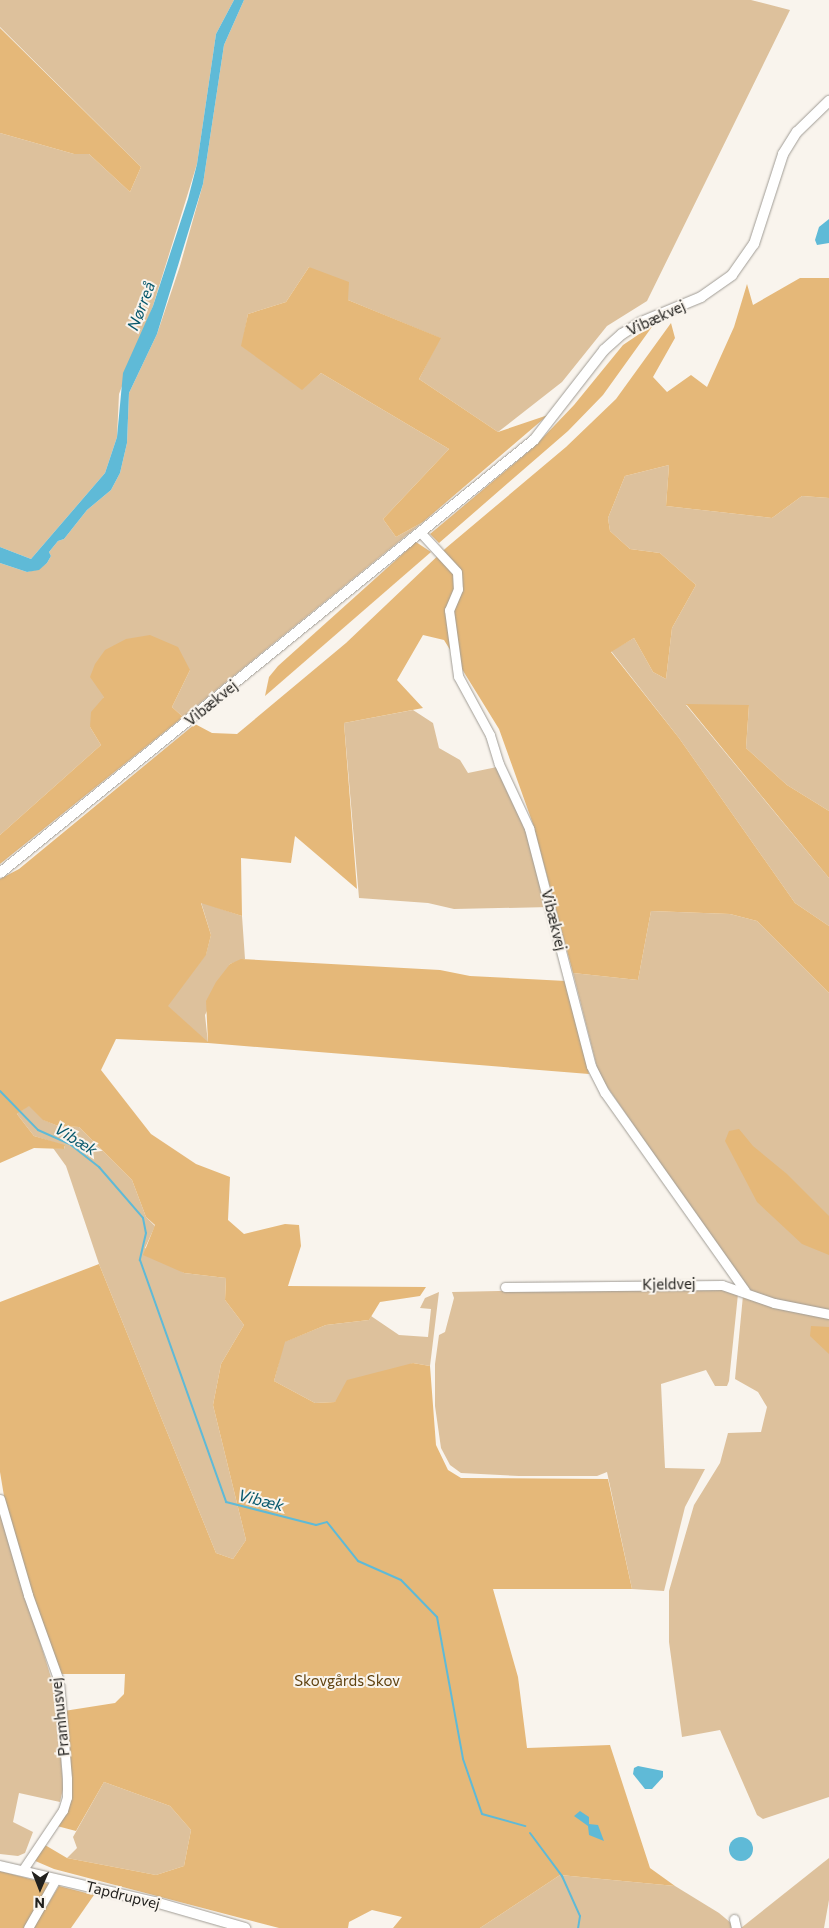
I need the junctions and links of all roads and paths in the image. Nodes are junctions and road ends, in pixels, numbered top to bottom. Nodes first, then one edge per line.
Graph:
1 (829, 101) edge
2 (420, 532) junction
3 (0, 873) edge
4 (505, 1287) dead end
5 (745, 1291) junction
6 (829, 1314) edge
7 (0, 1499) edge
8 (0, 1866) edge
9 (22, 1871) junction
10 (56, 1879) junction
11 (28, 1928) edge
12 (246, 1928) edge

1 - 2 street, Vibækvej
2 - 3 street, Vibækvej
2 - 5 street, Vibækvej
4 - 5 street, Kjeldvej
5 - 6 street, Kjeldvej
7 - 9 street, Pramhusvej
8 - 9 street, Tapdrupvej
9 - 10 street, Tapdrupvej
10 - 11 street
10 - 12 street, Tapdrupvej

